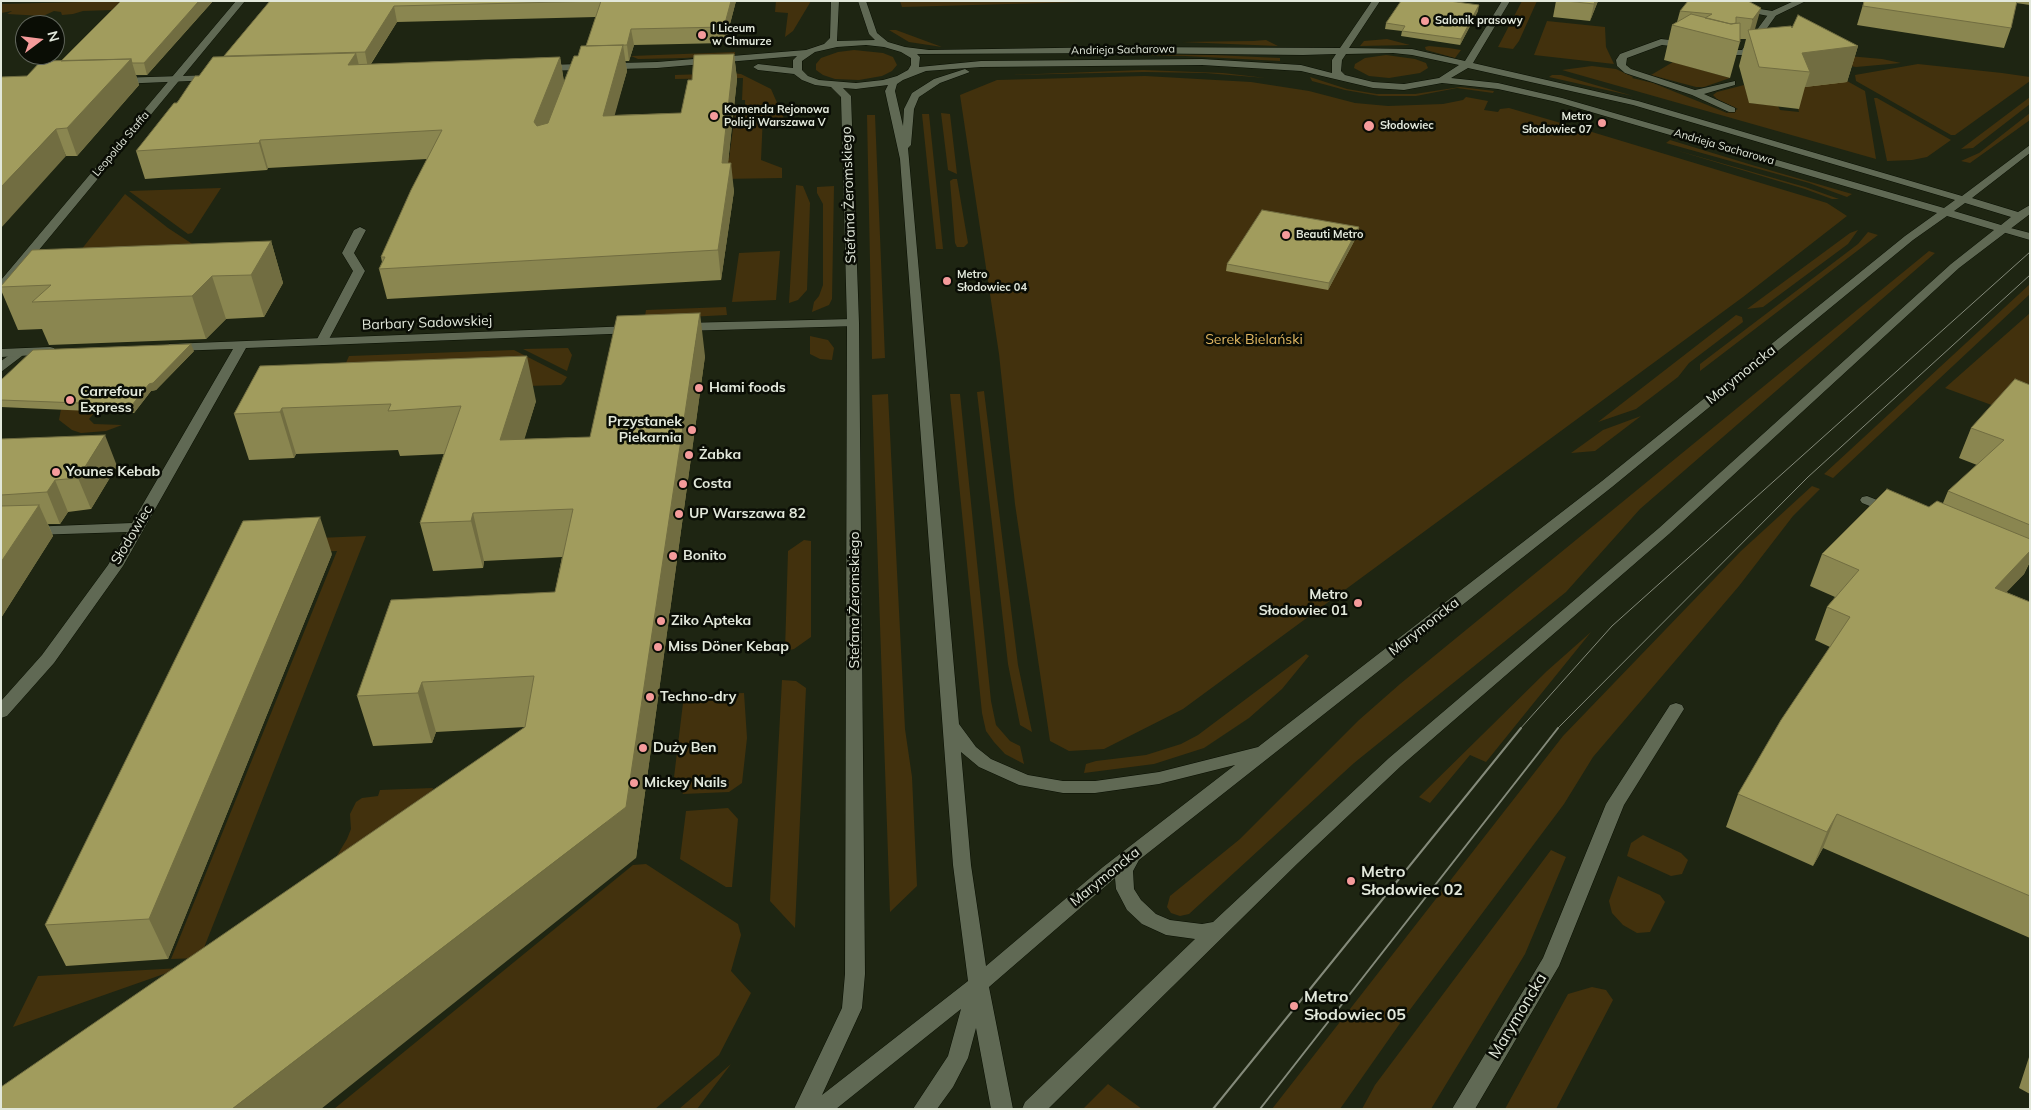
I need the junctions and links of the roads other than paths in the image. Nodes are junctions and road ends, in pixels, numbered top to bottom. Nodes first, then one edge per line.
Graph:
1 (241, 1) edge
2 (835, 1) edge
3 (862, 1) edge
4 (1376, 1) edge
5 (1506, 1) edge
6 (1698, 1) edge
7 (1802, 1) edge
8 (1774, 14) junction
9 (885, 44) junction
10 (828, 45) junction
11 (904, 50) junction
12 (1342, 51) junction
13 (806, 53) junction
14 (1053, 62) junction
15 (1467, 64) junction
16 (657, 65) junction
17 (577, 67) junction
18 (528, 69) edge
19 (797, 71) junction
20 (911, 72) junction
21 (1341, 77) junction
22 (221, 78) edge
23 (572, 78) edge
24 (900, 78) junction
25 (174, 80) junction
26 (1442, 80) junction
27 (108, 81) edge
28 (1732, 83) edge
29 (836, 86) junction
30 (1694, 93) junction
31 (1732, 110) dead end
32 (2030, 148) edge
33 (905, 159) junction
34 (1964, 199) junction
35 (2030, 208) edge
36 (1945, 212) junction
37 (2025, 218) edge
38 (2003, 229) junction
39 (360, 230) dead end
40 (2030, 237) edge
41 (3, 284) edge
42 (853, 323) junction
43 (664, 328) edge
44 (645, 329) edge
45 (322, 341) junction
46 (242, 344) junction
47 (155, 347) edge
48 (67, 351) edge
49 (18, 352) junction
50 (1, 353) edge
51 (1, 368) edge
52 (1866, 500) dead end
53 (1907, 518) edge
54 (137, 527) junction
55 (1, 532) edge
56 (1676, 709) dead end
57 (1, 712) edge
58 (950, 725) junction
59 (1265, 752) junction
60 (1131, 856) junction
61 (1220, 928) junction
62 (978, 984) junction
63 (805, 1109) edge
64 (820, 1109) edge
65 (924, 1109) edge
66 (1002, 1109) edge
67 (1033, 1109) edge
68 (1463, 1109) edge

1 - 25 main road, Leopolda Staffa
2 - 10 main road
3 - 9 main road
4 - 12 main road
5 - 15 main road
6 - 8 main road
7 - 8 main road
8 - 30 main road
9 - 10 main road, Andrieja Sacharowa
9 - 11 main road, Andrieja Sacharowa
10 - 13 main road, Andrieja Sacharowa
11 - 12 main road, Andrieja Sacharowa
11 - 20 main road
12 - 15 main road, Andrieja Sacharowa
12 - 21 main road
13 - 16 main road, Andrieja Sacharowa
13 - 19 main road
14 - 20 main road, Andrieja Sacharowa
14 - 21 main road, Andrieja Sacharowa
14 - 33 main road
15 - 26 main road
15 - 34 main road, Andrieja Sacharowa
16 - 17 main road
16 - 19 main road, Andrieja Sacharowa
17 - 18 main road
17 - 23 main road
19 - 29 main road, Andrieja Sacharowa
20 - 24 main road, Andrieja Sacharowa
21 - 26 main road, Andrieja Sacharowa
22 - 25 main road
24 - 29 main road, Andrieja Sacharowa
24 - 33 main road
25 - 27 main road
25 - 41 main road, Leopolda Staffa
26 - 36 main road, Andrieja Sacharowa
28 - 30 main road
29 - 42 main road, Stefana Żeromskiego
30 - 31 main road
32 - 34 main road, Marymoncka
33 - 58 main road
34 - 36 main road, Marymoncka
34 - 37 main road, Andrieja Sacharowa
35 - 37 main road
36 - 38 main road, Andrieja Sacharowa
36 - 59 main road, Marymoncka
37 - 38 main road
38 - 40 main road, Andrieja Sacharowa
38 - 61 main road
39 - 45 main road
42 - 43 main road
42 - 63 main road, Stefana Żeromskiego
44 - 45 main road, Barbary Sadowskiej
45 - 46 main road, Barbary Sadowskiej
46 - 47 main road, Barbary Sadowskiej
46 - 54 main road, Słodowiec
48 - 49 main road
49 - 50 main road
49 - 51 main road
52 - 53 main road
54 - 55 main road
54 - 57 main road, Słodowiec
56 - 68 main road, Marymoncka
58 - 59 main road
58 - 62 main road
59 - 60 main road, Marymoncka
60 - 61 main road
60 - 62 main road, Marymoncka
61 - 67 main road
62 - 64 main road, Marymoncka
62 - 65 main road
62 - 66 main road

